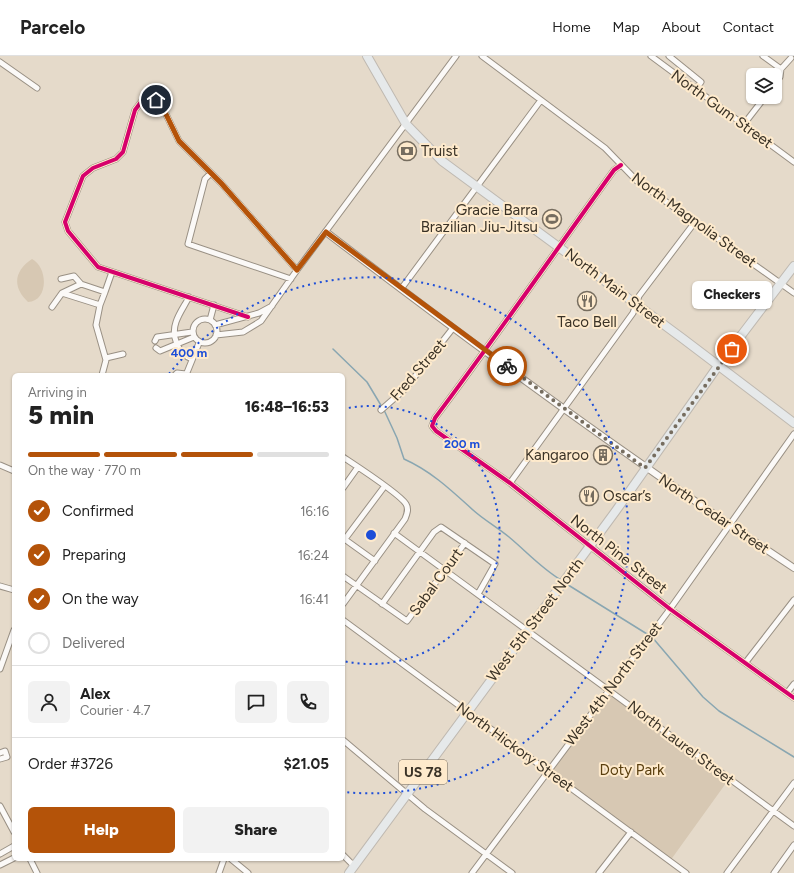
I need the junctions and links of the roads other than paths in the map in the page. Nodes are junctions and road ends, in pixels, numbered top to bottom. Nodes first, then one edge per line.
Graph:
1 (367, 56) edge
2 (456, 56) edge
3 (482, 56) edge
4 (651, 56) edge
5 (669, 56) edge
6 (763, 56) edge
7 (791, 58) edge
8 (0, 62) edge
9 (780, 68) edge
10 (782, 68) edge
11 (37, 88) dead end
12 (696, 89) junction
13 (541, 100) junction
14 (760, 104) edge
15 (406, 124) junction
16 (744, 124) junction
17 (794, 162) edge
18 (621, 165) junction
19 (211, 173) junction
20 (476, 186) junction
21 (695, 222) junction
22 (326, 232) junction
23 (558, 246) junction
24 (794, 266) edge
25 (297, 270) junction
26 (112, 272) junction
27 (61, 279) dead end
28 (291, 279) junction
29 (782, 283) junction
30 (81, 284) junction
31 (401, 289) junction
32 (105, 292) junction
33 (62, 293) junction
34 (794, 293) edge
35 (190, 297) junction
36 (636, 304) junction
37 (100, 305) junction
38 (214, 305) junction
39 (272, 306) junction
40 (52, 307) dead end
41 (259, 313) junction
42 (248, 317) junction
43 (263, 319) junction
44 (210, 320) junction
45 (215, 325) junction
46 (453, 328) junction
47 (175, 334) junction
48 (193, 335) junction
49 (216, 335) junction
50 (155, 341) dead end
51 (199, 343) junction
52 (177, 344) junction
53 (156, 348) dead end
54 (486, 351) junction
55 (123, 354) dead end
56 (106, 358) junction
57 (192, 359) junction
58 (718, 366) junction
59 (102, 373) edge
60 (186, 373) edge
61 (565, 408) junction
62 (381, 410) dead end
63 (794, 423) edge
64 (794, 434) edge
65 (345, 458) edge
66 (0, 465) edge
67 (358, 467) junction
68 (645, 468) junction
69 (12, 470) edge
70 (510, 483) junction
71 (345, 485) edge
72 (384, 487) junction
73 (729, 524) junction
74 (394, 533) junction
75 (345, 537) edge
76 (345, 539) edge
77 (465, 542) junction
78 (590, 546) junction
79 (420, 553) junction
80 (374, 561) junction
81 (794, 568) edge
82 (444, 570) junction
83 (345, 577) edge
84 (0, 586) edge
85 (357, 586) junction
86 (12, 589) edge
87 (478, 594) junction
88 (794, 600) edge
89 (345, 601) edge
90 (382, 604) junction
91 (670, 609) junction
92 (345, 621) edge
93 (529, 630) junction
94 (12, 636) edge
95 (746, 662) junction
96 (0, 669) edge
97 (794, 684) edge
98 (608, 690) junction
99 (787, 693) junction
100 (794, 698) edge
101 (467, 711) junction
102 (345, 742) edge
103 (0, 753) edge
104 (0, 759) edge
105 (548, 771) junction
106 (794, 783) edge
107 (407, 794) junction
108 (0, 806) edge
109 (774, 811) junction
110 (794, 826) edge
111 (12, 828) edge
112 (631, 832) junction
113 (794, 845) edge
114 (12, 847) edge
115 (0, 854) edge
116 (486, 854) junction
117 (345, 858) edge
118 (12, 859) edge
119 (31, 861) edge
120 (223, 861) edge
121 (233, 861) edge
122 (0, 866) edge
123 (352, 870) edge
124 (37, 873) edge
125 (219, 873) edge
126 (248, 873) edge
127 (472, 873) edge
128 (512, 873) edge
129 (599, 873) edge
130 (686, 873) edge
131 (727, 873) edge
132 (774, 873) edge

1 - 15 main road, North Main Street
2 - 15 street
3 - 13 street, North Magnolia Street
4 - 12 street, North Gum Street
5 - 12 street
6 - 9 street
7 - 10 street
8 - 11 street
12 - 16 street, North Gum Street
13 - 18 street, North Magnolia Street
13 - 20 street
14 - 16 street
15 - 20 main road, North Main Street
15 - 22 street
16 - 17 street, North Gum Street
18 - 21 street, North Magnolia Street
18 - 23 street
19 - 25 street
19 - 26 street
19 - 28 street
20 - 23 main road, North Main Street
20 - 31 street
21 - 29 street, North Magnolia Street
21 - 36 street
22 - 25 street
22 - 31 street, North Cedar Street
23 - 36 main road, North Main Street
23 - 54 street
24 - 29 main road, US 78
25 - 28 street
26 - 32 street
26 - 35 street
27 - 30 street
28 - 39 street
29 - 34 street, North Magnolia Street
29 - 58 main road, US 78
30 - 32 street
30 - 33 street
31 - 46 street, North Cedar Street
32 - 37 street
33 - 37 street
33 - 40 street
35 - 38 street
35 - 47 street
36 - 58 main road, North Main Street
36 - 61 street
37 - 56 street
38 - 42 street
38 - 44 street
39 - 41 street
39 - 43 street
41 - 42 street
41 - 43 street
42 - 45 street
43 - 49 street
44 - 45 street
44 - 48 street
45 - 49 street
46 - 54 street, North Cedar Street
46 - 62 street, Fred Street
47 - 48 street
47 - 50 street
47 - 52 street
48 - 51 street
48 - 52 street
49 - 51 street
51 - 57 street
52 - 53 street
52 - 57 street
54 - 61 street, North Cedar Street
54 - 70 street, North Pine Street
55 - 56 street
56 - 59 street
57 - 60 street
58 - 63 main road, North Main Street
58 - 68 main road, West 5th Street North / US 78
61 - 68 street, North Cedar Street
61 - 70 street
64 - 73 street, West 4th North Street
65 - 67 street
66 - 69 street
67 - 71 street
67 - 72 street
68 - 73 street, North Cedar Street
68 - 78 main road, West 5th Street North / US 78
70 - 78 street, North Pine Street
72 - 74 street
72 - 75 street
73 - 81 street, North Cedar Street
73 - 91 street, West 4th North Street
74 - 79 street, North Laurel Street
74 - 80 street
76 - 80 street
77 - 79 street
77 - 82 street, Sabal Court
77 - 87 street
78 - 91 street, North Pine Street
78 - 93 main road, West 5th Street North / US 78
79 - 82 street, North Laurel Street
79 - 90 street
80 - 85 street
82 - 87 street, North Laurel Street
82 - 90 street, Sabal Court
83 - 85 street
84 - 86 street
85 - 89 street
85 - 90 street
87 - 93 street, North Laurel Street
88 - 95 street
91 - 95 street, North Pine Street
91 - 98 street, West 4th North Street
92 - 101 street, North Hickory Street
93 - 98 street, North Laurel Street
93 - 101 main road, West 5th Street North / US 78
94 - 96 street
95 - 99 street, North Pine Street
97 - 99 street
98 - 105 street, West 4th North Street
98 - 109 street, North Laurel Street
99 - 100 street, North Pine Street
101 - 105 street, North Hickory Street
101 - 107 main road, West 5th Street North / US 78
102 - 107 street
103 - 104 street
105 - 112 street, North Hickory Street
105 - 116 street, West 4th North Street
106 - 109 street
107 - 116 street
107 - 123 main road, West 5th Street North / US 78
108 - 111 street
109 - 110 street, North Laurel Street
109 - 131 street
112 - 129 street
112 - 130 street, North Hickory Street
113 - 132 street
114 - 115 street
116 - 127 street, West 4th North Street
116 - 128 street
117 - 123 street
118 - 122 street
119 - 124 street
120 - 125 street
121 - 126 street

